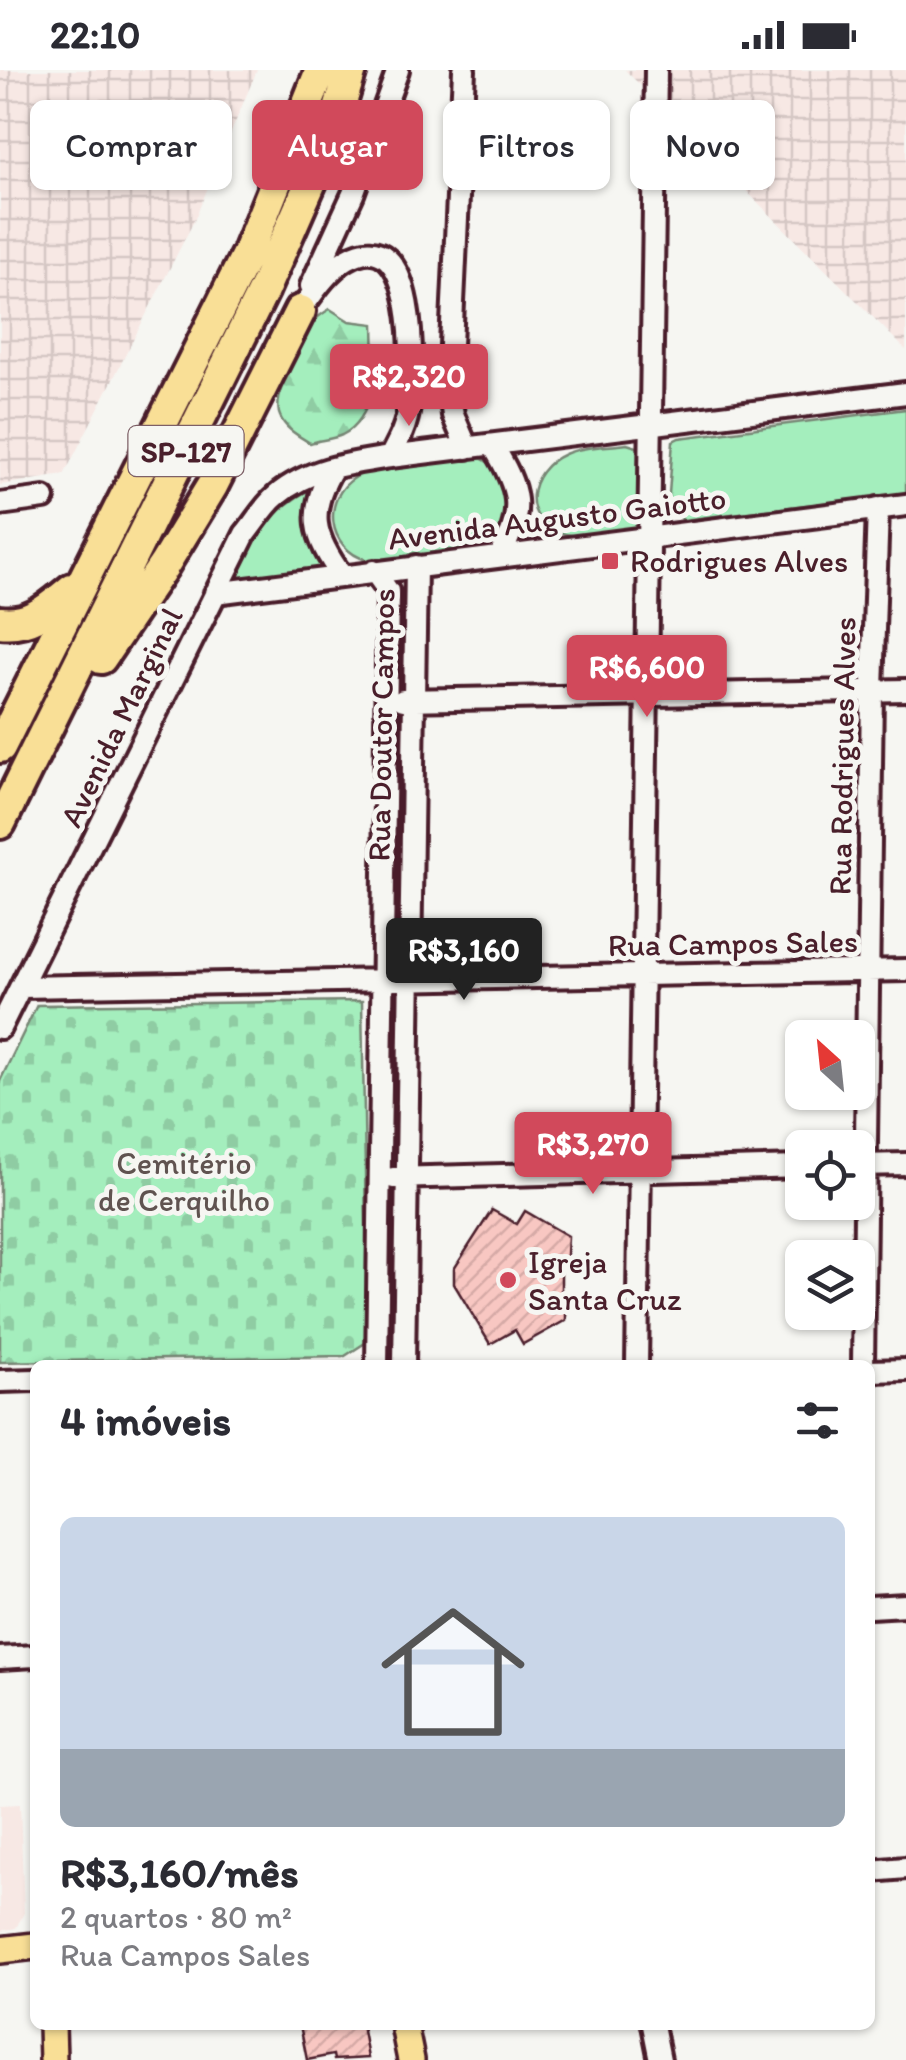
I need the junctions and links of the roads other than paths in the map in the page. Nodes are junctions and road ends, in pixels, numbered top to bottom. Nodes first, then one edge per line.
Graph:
1 (321, 70) edge
2 (351, 70) edge
3 (398, 70) edge
4 (464, 70) edge
5 (656, 70) edge
6 (300, 311) junction
7 (906, 393) edge
8 (652, 426) junction
9 (493, 446) junction
10 (467, 448) junction
11 (390, 456) junction
12 (333, 468) junction
13 (44, 498) dead end
14 (0, 504) edge
15 (906, 505) edge
16 (878, 508) junction
17 (651, 536) junction
18 (500, 556) junction
19 (416, 566) junction
20 (374, 572) junction
21 (342, 576) junction
22 (82, 581) junction
23 (215, 593) junction
24 (0, 622) edge
25 (872, 690) junction
26 (906, 690) edge
27 (646, 695) junction
28 (386, 700) junction
29 (414, 700) junction
30 (0, 747) edge
31 (36, 751) junction
32 (0, 823) edge
33 (906, 970) edge
34 (868, 971) junction
35 (642, 975) junction
36 (408, 979) junction
37 (384, 980) junction
38 (22, 987) junction
39 (0, 1028) edge
40 (863, 1130) edge
41 (906, 1164) edge
42 (875, 1165) edge
43 (785, 1167) edge
44 (638, 1171) junction
45 (406, 1177) junction
46 (381, 1178) junction
47 (862, 1220) edge
48 (377, 1360) edge
49 (404, 1360) edge
50 (637, 1360) edge
51 (863, 1360) edge
52 (906, 1370) edge
53 (875, 1371) edge
54 (0, 1380) edge
55 (30, 1380) edge
56 (906, 1605) edge
57 (875, 1607) edge
58 (30, 1656) edge
59 (0, 1658) edge
60 (906, 1868) edge
61 (875, 1871) edge
62 (30, 1947) edge
63 (0, 1950) edge
64 (52, 2030) edge
65 (405, 2030) edge
66 (654, 2030) edge
67 (53, 2060) edge
68 (410, 2060) edge
69 (660, 2060) edge

1 - 22 highway, SP-127
2 - 31 highway, SP-127
3 - 6 street
4 - 10 street
5 - 8 street
6 - 11 street
6 - 31 highway
7 - 8 street
8 - 9 street
8 - 17 street
9 - 10 street
9 - 18 street
10 - 11 street
11 - 12 street
12 - 21 street
12 - 23 street, Avenida Marginal
13 - 14 street
15 - 16 street, Avenida Augusto Gaiotto
16 - 17 street, Avenida Augusto Gaiotto
16 - 25 street, Rua Rodrigues Alves
17 - 18 street, Avenida Augusto Gaiotto
17 - 27 street
18 - 19 street, Avenida Augusto Gaiotto
19 - 20 street, Avenida Augusto Gaiotto
19 - 29 street, Rua Doutor Campos
20 - 21 street, Avenida Augusto Gaiotto
20 - 28 street, Rua Doutor Campos
21 - 23 street, Avenida Augusto Gaiotto
22 - 24 highway
22 - 30 highway, SP-127
23 - 38 street, Avenida Marginal
25 - 26 street
25 - 27 street
25 - 34 street, Rua Rodrigues Alves
27 - 29 street
27 - 35 street
28 - 29 street
28 - 37 street, Rua Doutor Campos
29 - 36 street, Rua Doutor Campos
31 - 32 highway, SP-127
33 - 34 street, Rua Campos Sales
34 - 35 street, Rua Campos Sales
34 - 40 street, Rua Rodrigues Alves
35 - 36 street, Rua Campos Sales
35 - 44 street
36 - 37 street, Rua Campos Sales
36 - 45 street, Rua Doutor Campos
37 - 38 street, Rua Campos Sales
37 - 46 street, Rua Doutor Campos
38 - 39 street, Avenida Marginal
41 - 42 street
43 - 44 street
44 - 45 street
44 - 50 street
45 - 46 street
45 - 49 street, Rua Doutor Campos
46 - 48 street, Rua Doutor Campos
47 - 51 street, Rua Rodrigues Alves
52 - 53 street
54 - 55 street
56 - 57 street
58 - 59 street
60 - 61 street
62 - 63 main road
64 - 67 main road
65 - 68 main road
66 - 69 street

